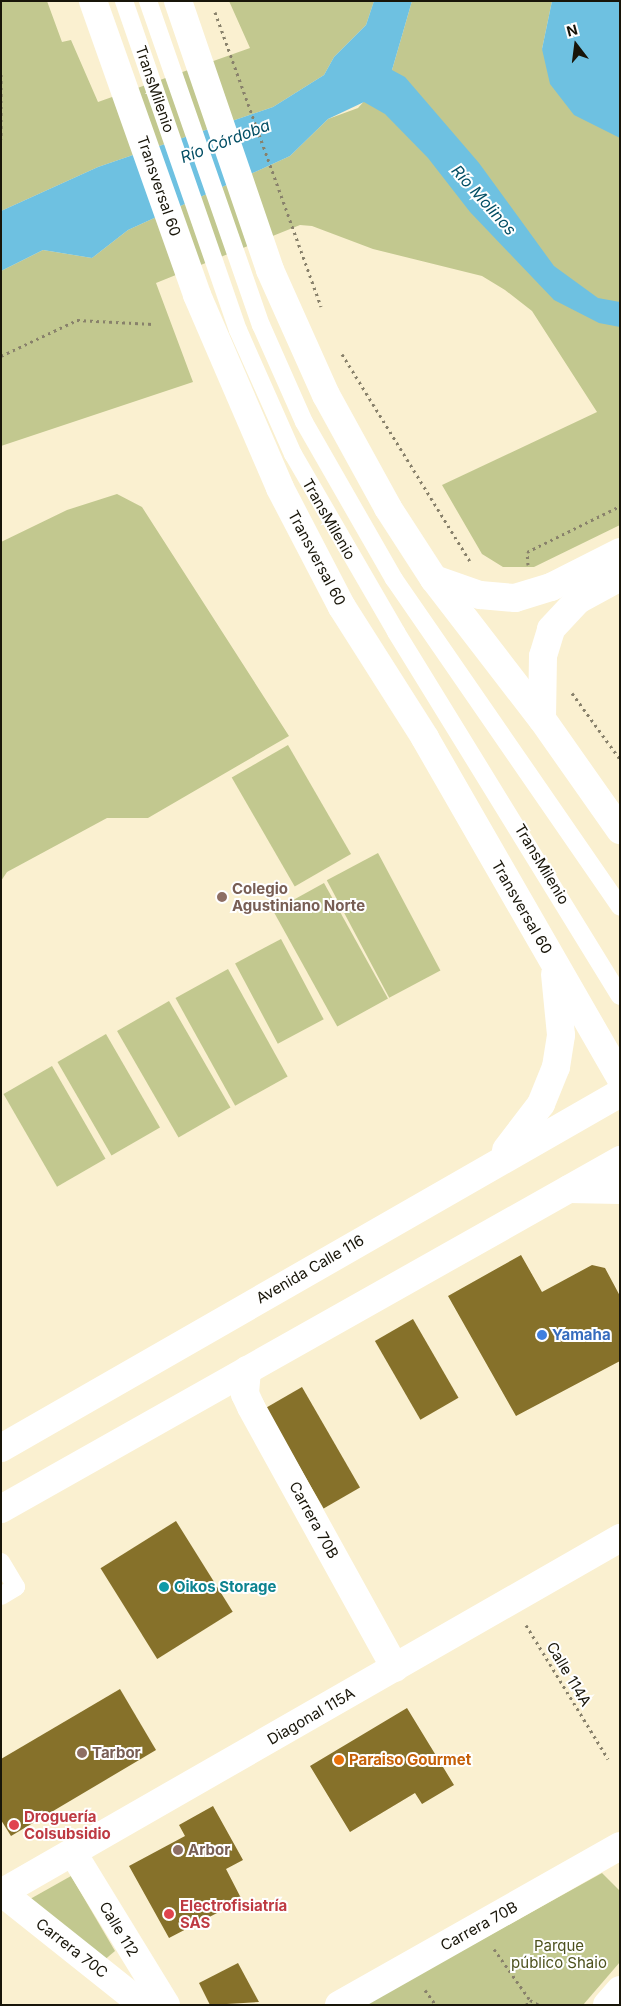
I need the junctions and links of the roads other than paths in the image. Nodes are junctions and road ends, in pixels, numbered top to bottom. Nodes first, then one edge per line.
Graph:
1 (92, 1) edge
2 (124, 1) edge
3 (148, 1) edge
4 (178, 1) edge
5 (620, 552) edge
6 (620, 577) edge
7 (434, 579) junction
8 (542, 720) junction
9 (620, 830) edge
10 (620, 907) edge
11 (543, 942) junction
12 (620, 996) edge
13 (620, 1077) edge
14 (620, 1093) edge
15 (620, 1160) edge
16 (489, 1166) junction
17 (565, 1190) junction
18 (620, 1190) edge
19 (247, 1370) junction
20 (1, 1448) edge
21 (1, 1509) edge
22 (620, 1538) edge
23 (1, 1562) edge
24 (1, 1596) edge
25 (395, 1668) junction
26 (620, 1846) edge
27 (73, 1852) junction
28 (1, 1893) edge
29 (620, 1990) edge
30 (143, 2005) edge
31 (166, 2005) edge
32 (339, 2005) edge
33 (607, 2005) edge

1 - 11 main road, Transversal 60
2 - 12 lane, TransMilenio
3 - 10 lane, TransMilenio
4 - 7 main road
5 - 7 main road
6 - 8 main road
7 - 8 main road
8 - 9 main road
11 - 13 main road, Transversal 60
11 - 16 main road
14 - 16 main road, Avenida Calle 116
15 - 17 main road
16 - 20 main road, Avenida Calle 116
17 - 18 main road
17 - 19 main road
19 - 21 main road
19 - 25 main road, Carrera 70B
22 - 25 main road, Diagonal 115A
23 - 24 lane
25 - 27 main road, Diagonal 115A
26 - 32 main road, Carrera 70B
27 - 28 main road, Diagonal 115A
27 - 31 main road, Calle 112
28 - 30 main road, Carrera 70C
29 - 33 main road

